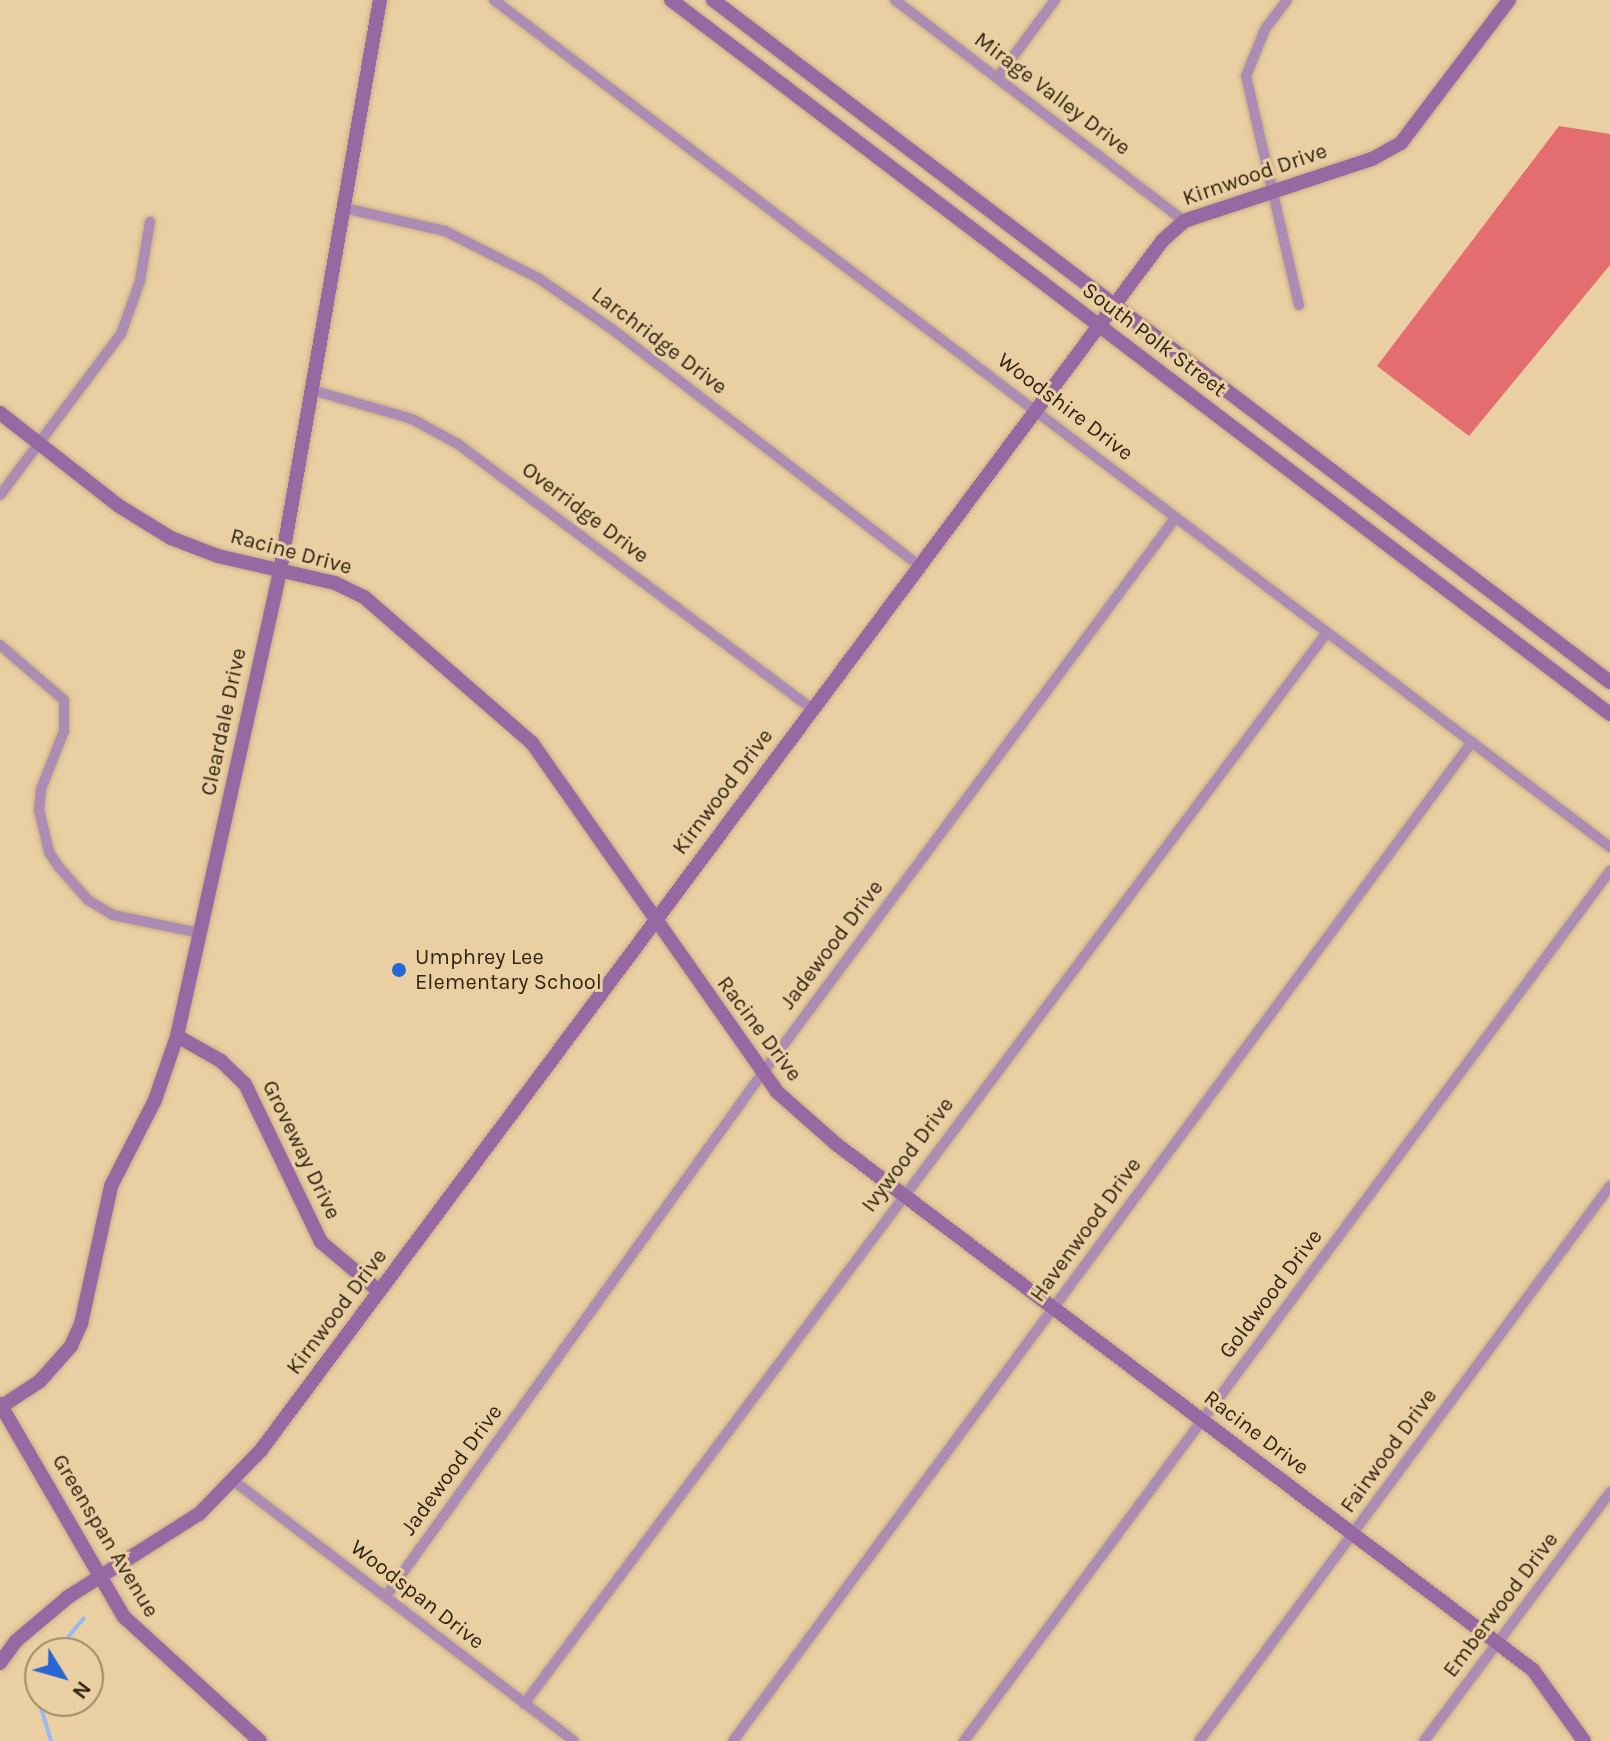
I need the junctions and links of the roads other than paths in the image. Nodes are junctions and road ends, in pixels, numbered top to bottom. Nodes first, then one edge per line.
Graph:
1 (380, 0) edge
2 (494, 0) edge
3 (671, 0) edge
4 (713, 0) edge
5 (895, 0) edge
6 (1055, 0) edge
7 (1287, 0) edge
8 (1509, 0) edge
9 (998, 77) junction
10 (1269, 192) junction
11 (344, 208) junction
12 (1184, 221) junction
13 (150, 222) dead end
14 (1113, 304) junction
15 (1299, 305) dead end
16 (1098, 325) junction
17 (312, 390) junction
18 (1035, 410) junction
19 (0, 413) edge
20 (40, 442) junction
21 (0, 495) edge
22 (1383, 509) junction
23 (1176, 517) junction
24 (1367, 529) junction
25 (919, 565) junction
26 (280, 571) junction
27 (1327, 632) junction
28 (0, 645) edge
29 (1610, 682) edge
30 (812, 709) junction
31 (1610, 714) edge
32 (1472, 742) junction
33 (1610, 847) edge
34 (1610, 871) edge
35 (654, 922) junction
36 (200, 933) junction
37 (177, 1036) junction
38 (761, 1075) junction
39 (1610, 1186) edge
40 (903, 1194) junction
41 (379, 1291) junction
42 (1054, 1308) junction
43 (1, 1405) edge
44 (1202, 1420) junction
45 (234, 1481) junction
46 (1610, 1492) edge
47 (1353, 1534) junction
48 (101, 1577) junction
49 (386, 1596) junction
50 (1497, 1643) junction
51 (0, 1663) edge
52 (524, 1704) junction
53 (260, 1741) edge
54 (574, 1741) edge
55 (733, 1741) edge
56 (964, 1741) edge
57 (1199, 1741) edge
58 (1424, 1741) edge
59 (1584, 1741) edge

1 - 11 street, Cleardale Drive
2 - 18 street, Woodshire Drive
3 - 16 street, South Polk Street
4 - 14 street, South Polk Street
5 - 9 street, Mirage Valley Drive
6 - 9 street
7 - 10 street
8 - 10 street, Kirnwood Drive
9 - 12 street, Mirage Valley Drive
10 - 12 street, Kirnwood Drive
10 - 15 street
11 - 17 street, Cleardale Drive
11 - 25 street, Larchridge Drive
12 - 14 street, Kirnwood Drive
13 - 20 street
14 - 16 street, Kirnwood Drive
14 - 22 street, South Polk Street
16 - 18 street, Kirnwood Drive
16 - 24 street, South Polk Street
17 - 26 street, Cleardale Drive
17 - 30 street, Overridge Drive
18 - 23 street, Woodshire Drive
18 - 25 street, Kirnwood Drive
19 - 20 street, Racine Drive
20 - 21 street
20 - 26 street, Racine Drive
22 - 24 street
22 - 29 street, South Polk Street
23 - 27 street, Woodshire Drive
23 - 38 street, Jadewood Drive
24 - 31 street, South Polk Street
25 - 30 street, Kirnwood Drive
26 - 35 street, Racine Drive
26 - 36 street, Cleardale Drive
27 - 32 street, Woodshire Drive
27 - 40 street, Ivywood Drive
28 - 36 street
30 - 35 street, Kirnwood Drive
32 - 33 street, Woodshire Drive
32 - 42 street, Havenwood Drive
34 - 44 street, Goldwood Drive
35 - 38 street, Racine Drive
35 - 41 street, Kirnwood Drive
36 - 37 street, Cleardale Drive
37 - 41 street, Groveway Drive
37 - 43 street, Cleardale Drive
38 - 40 street, Racine Drive
38 - 49 street, Jadewood Drive
39 - 47 street, Fairwood Drive
40 - 42 street, Racine Drive
40 - 52 street, Ivywood Drive
41 - 45 street, Kirnwood Drive
42 - 44 street, Racine Drive
42 - 55 street, Havenwood Drive
43 - 48 street, Greenspan Avenue
44 - 47 street, Racine Drive
44 - 56 street, Goldwood Drive
45 - 48 street, Kirnwood Drive
45 - 49 street, Woodspan Drive
46 - 50 street, Emberwood Drive
47 - 50 street, Racine Drive
47 - 57 street, Fairwood Drive
48 - 51 street, Kirnwood Drive
48 - 53 street, Greenspan Avenue
49 - 52 street, Woodspan Drive
50 - 58 street, Emberwood Drive
50 - 59 street, Racine Drive
52 - 54 street, Woodspan Drive

